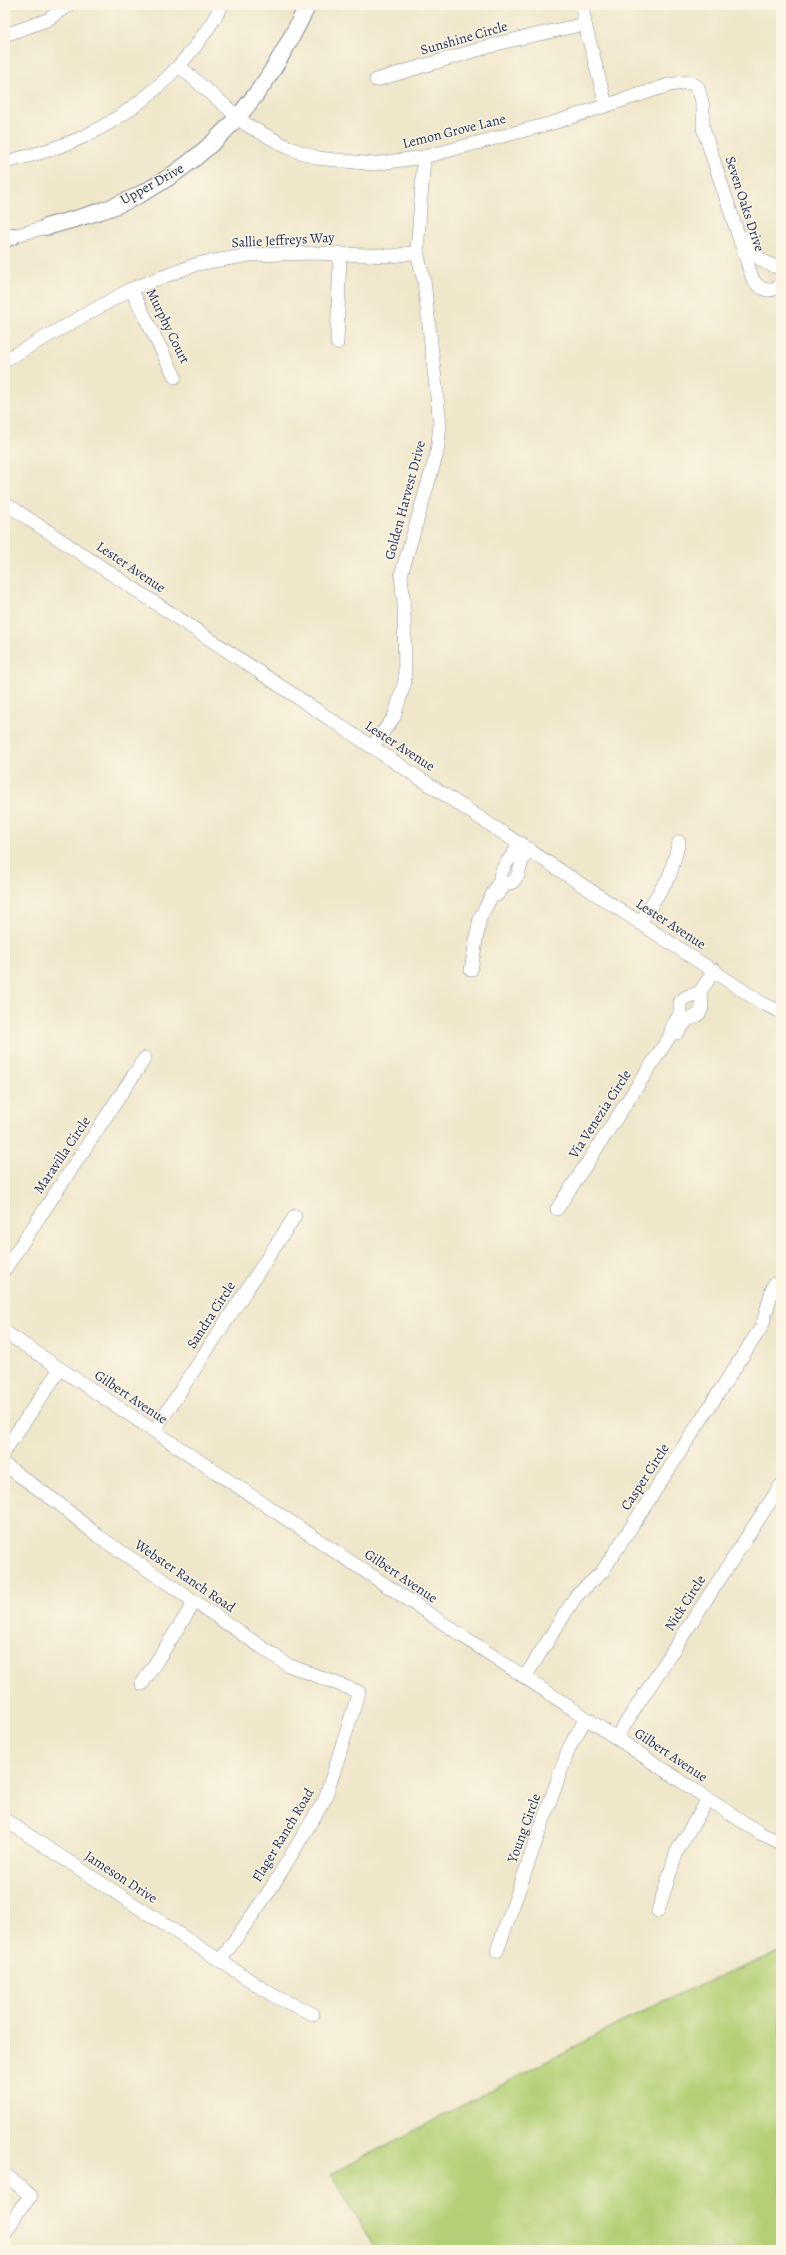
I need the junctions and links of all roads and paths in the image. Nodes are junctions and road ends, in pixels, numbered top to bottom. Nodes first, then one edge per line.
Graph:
1 (68, 5) edge
2 (222, 5) edge
3 (308, 5) edge
4 (582, 5) edge
5 (584, 24) junction
6 (5, 35) edge
7 (179, 66) junction
8 (376, 80) dead end
9 (689, 82) joint
10 (606, 105) junction
11 (703, 106) junction
12 (237, 117) junction
13 (424, 157) junction
14 (5, 162) edge
15 (46, 227) joint
16 (9, 238) edge
17 (417, 252) junction
18 (340, 253) junction
19 (781, 268) edge
20 (781, 285) edge
21 (131, 289) junction
22 (337, 343) dead end
23 (5, 360) edge
24 (175, 378) dead end
25 (5, 502) edge
26 (372, 747) junction
27 (679, 842) dead end
28 (525, 846) junction
29 (640, 923) junction
30 (471, 970) dead end
31 (715, 970) junction
32 (699, 993) junction
33 (781, 1012) edge
34 (670, 1036) junction
35 (145, 1058) dead end
36 (557, 1209) dead end
37 (295, 1216) dead end
38 (5, 1269) edge
39 (774, 1284) dead end
40 (5, 1332) edge
41 (60, 1368) junction
42 (154, 1431) junction
43 (5, 1450) edge
44 (5, 1465) edge
45 (781, 1485) edge
46 (194, 1603) junction
47 (525, 1677) junction
48 (142, 1684) dead end
49 (359, 1692) joint
50 (586, 1718) junction
51 (616, 1738) junction
52 (708, 1799) junction
53 (5, 1820) edge
54 (781, 1843) edge
55 (658, 1911) dead end
56 (497, 1951) dead end
57 (220, 1961) junction
58 (313, 2014) dead end
59 (5, 2174) edge
60 (5, 2234) edge

1 - 6 street
2 - 7 street
3 - 12 main road, Upper Drive
4 - 5 street
5 - 8 street, Sunshine Circle
5 - 10 street
7 - 12 street, Lemon Grove Lane
7 - 14 street
9 - 10 street, Lemon Grove Lane
9 - 11 street, Seven Oaks Drive
10 - 13 street, Lemon Grove Lane
11 - 19 street, Seven Oaks Drive
11 - 20 street, Seven Oaks Drive
12 - 13 street, Lemon Grove Lane
12 - 15 main road, Upper Drive
13 - 17 street, Golden Harvest Drive
15 - 16 street, Upper Drive
17 - 18 street, Sallie Jeffreys Way
17 - 26 street, Golden Harvest Drive
18 - 21 street, Sallie Jeffreys Way
18 - 22 street
21 - 23 street, Sallie Jeffreys Way
21 - 24 street, Murphy Court
25 - 26 street, Lester Avenue
26 - 28 street, Lester Avenue
27 - 29 street
28 - 29 street, Lester Avenue
28 - 30 street
29 - 31 street, Lester Avenue
31 - 32 street
31 - 33 street, Lester Avenue
32 - 34 street, Via Venezia Circle
32 - 34 street, Via Venezia Circle
34 - 36 street, Via Venezia Circle
35 - 38 street, Maravilla Circle
37 - 42 street, Sandra Circle
39 - 47 street, Casper Circle
40 - 41 street, Gilbert Avenue
41 - 42 street, Gilbert Avenue
41 - 43 street
42 - 47 street, Gilbert Avenue
44 - 46 street, Webster Ranch Road
45 - 51 street, Nick Circle
46 - 48 street
46 - 49 street, Webster Ranch Road
47 - 50 street, Gilbert Avenue
49 - 57 street, Flager Ranch Road
50 - 51 street, Gilbert Avenue
50 - 56 street, Young Circle
51 - 52 street, Gilbert Avenue
52 - 54 street, Gilbert Avenue
52 - 55 street
53 - 57 street, Jameson Drive
57 - 58 street, Jameson Drive
59 - 60 street

